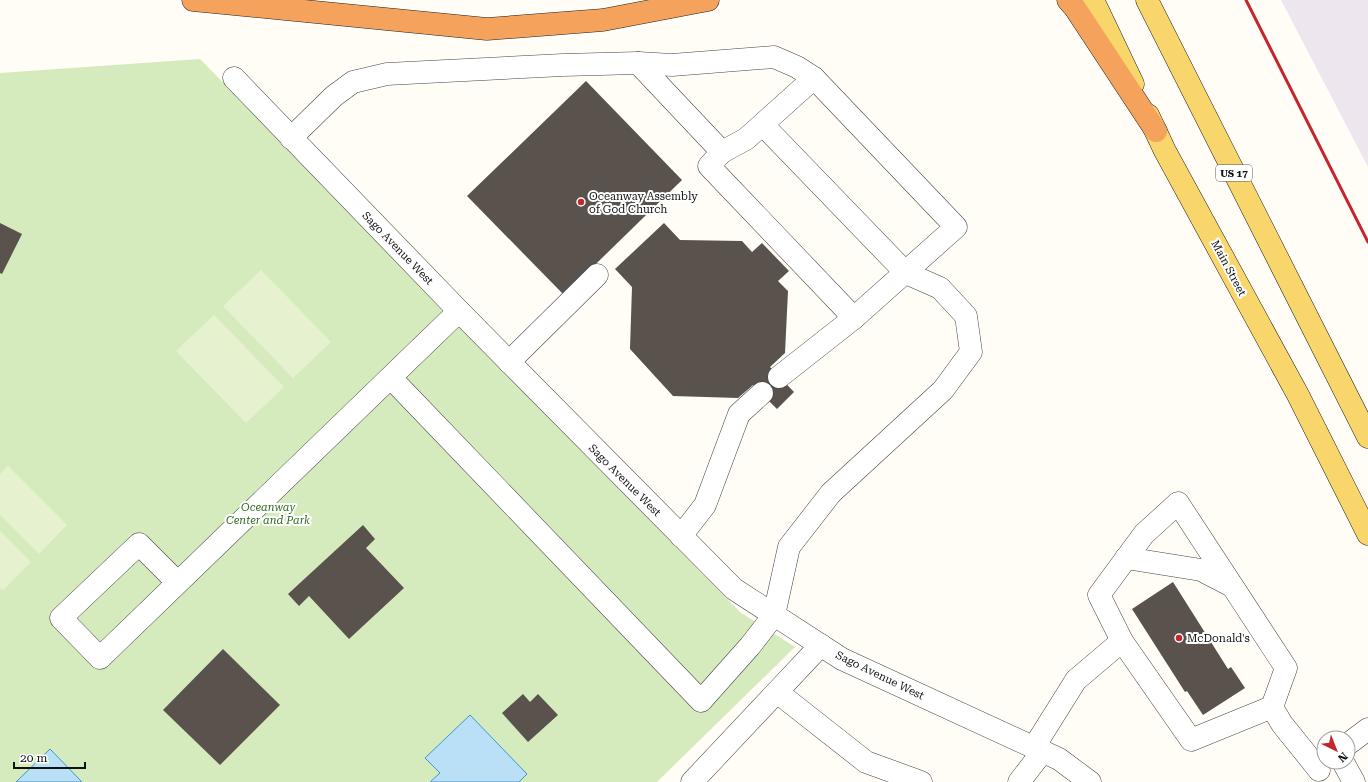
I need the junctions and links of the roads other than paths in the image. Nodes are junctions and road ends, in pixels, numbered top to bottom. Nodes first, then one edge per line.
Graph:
1 (193, 0) edge
2 (706, 0) edge
3 (1068, 0) edge
4 (1093, 0) edge
5 (1147, 0) edge
6 (638, 63) junction
7 (234, 78) dead end
8 (814, 78) junction
9 (763, 125) junction
10 (1156, 130) junction
11 (291, 138) junction
12 (722, 152) junction
13 (906, 273) junction
14 (597, 275) dead end
15 (459, 311) junction
16 (854, 318) junction
17 (509, 362) junction
18 (779, 377) dead end
19 (391, 378) junction
20 (762, 393) dead end
21 (1368, 437) edge
22 (1368, 534) edge
23 (681, 536) junction
24 (1126, 558) junction
25 (178, 582) junction
26 (1233, 586) junction
27 (774, 615) junction
28 (1122, 641) junction
29 (821, 645) junction
30 (777, 692) junction
31 (1272, 707) junction
32 (1368, 729) edge
33 (1356, 738) edge
34 (1038, 749) junction
35 (1347, 770) edge
36 (1318, 771) edge
37 (692, 782) edge
38 (921, 782) edge
39 (1019, 782) edge
40 (1090, 782) edge
41 (1354, 782) edge

1 - 2 highway
3 - 10 highway
4 - 10 main road, Main Street
5 - 21 main road, US 17
6 - 8 street
6 - 11 street
6 - 12 street
7 - 11 street, Sago Avenue West
8 - 9 street
8 - 13 street
9 - 12 street
9 - 13 street
10 - 22 main road, Main Street
11 - 15 street, Sago Avenue West
12 - 16 street
13 - 16 street
13 - 27 street
14 - 17 street
15 - 17 street, Sago Avenue West
15 - 19 street
16 - 18 street
17 - 23 street, Sago Avenue West
19 - 25 street
19 - 27 street
20 - 23 street
23 - 27 street, Sago Avenue West
24 - 26 street
24 - 26 street
24 - 28 street
25 - 25 street
26 - 31 street
27 - 29 street, Sago Avenue West
28 - 31 street
28 - 34 street
29 - 30 street
29 - 34 street, Sago Avenue West
30 - 37 street
30 - 38 street
31 - 36 street
32 - 33 street
34 - 39 street
34 - 40 street, Sago Avenue West
35 - 41 street

